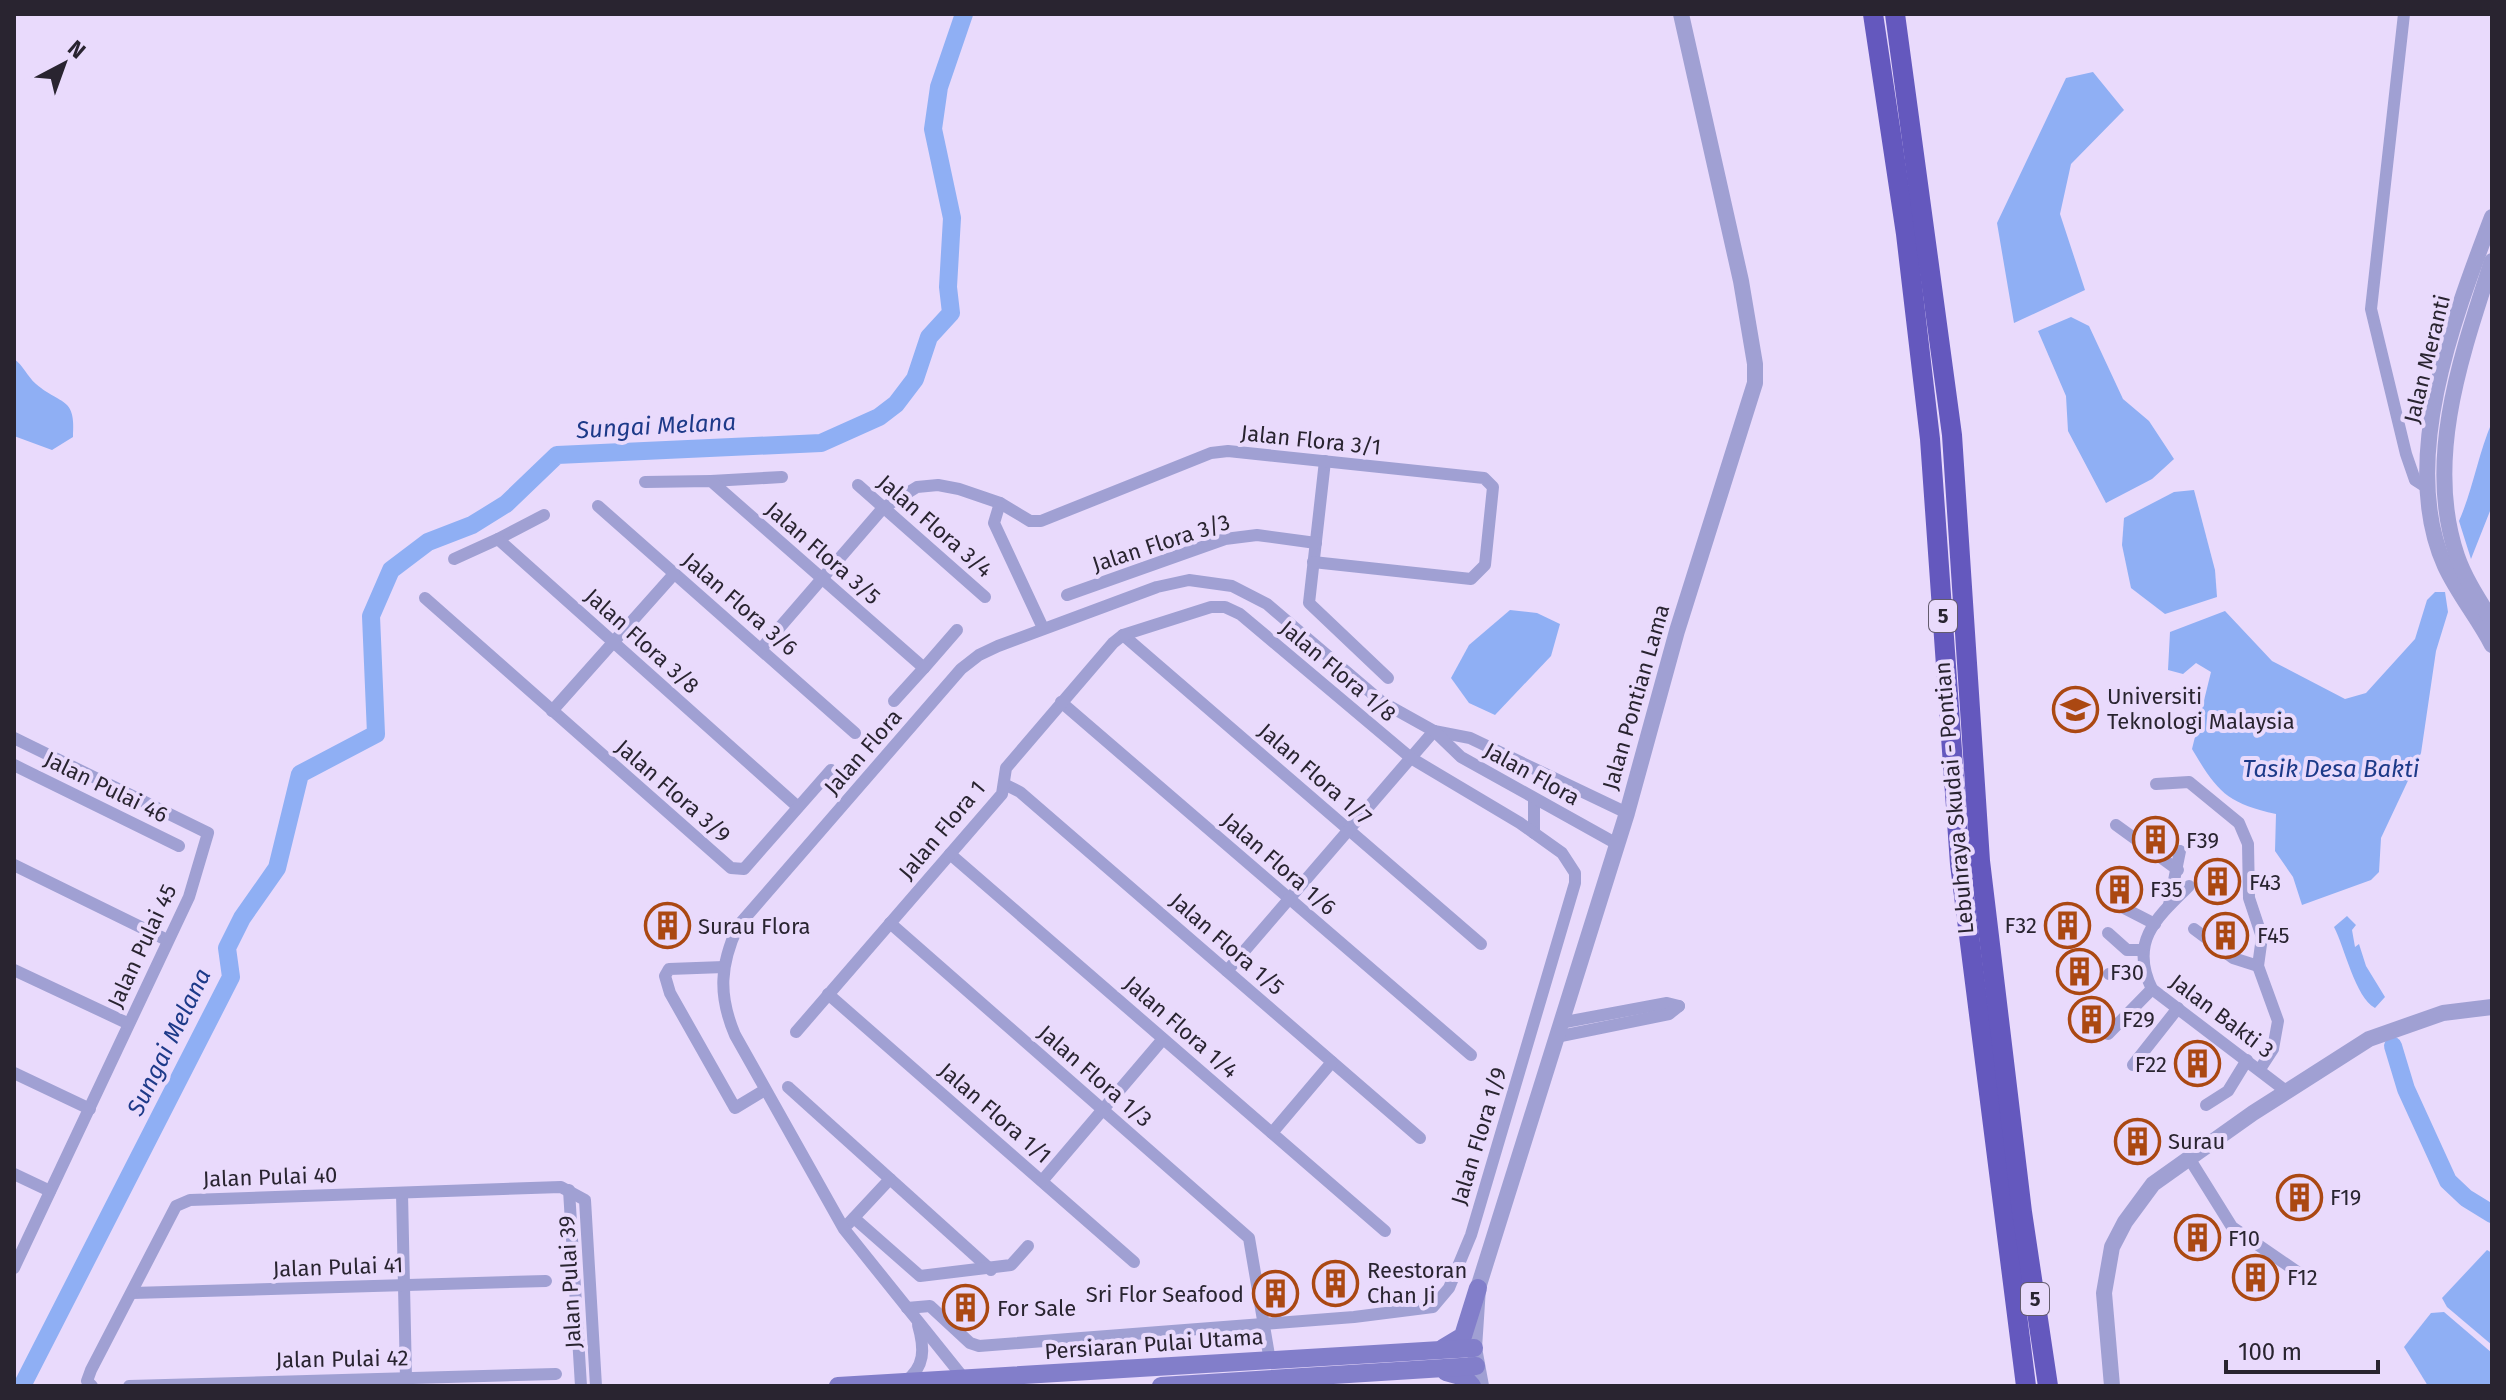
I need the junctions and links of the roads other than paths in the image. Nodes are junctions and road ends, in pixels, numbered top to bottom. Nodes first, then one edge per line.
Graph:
1 (1681, 14) edge
2 (1873, 14) edge
3 (1895, 14) edge
4 (2404, 14) edge
5 (2492, 217) edge
6 (2492, 261) edge
7 (1325, 461) junction
8 (782, 477) dead end
9 (711, 481) junction
10 (645, 482) dead end
11 (858, 485) dead end
12 (2429, 489) junction
13 (1000, 503) junction
14 (598, 506) dead end
15 (883, 508) junction
16 (544, 515) dead end
17 (498, 539) junction
18 (1316, 543) junction
19 (454, 559) dead end
20 (1313, 562) junction
21 (674, 574) junction
22 (822, 579) junction
23 (1067, 595) dead end
24 (985, 597) dead end
25 (425, 598) dead end
26 (1240, 614) joint
27 (2492, 621) edge
28 (1043, 628) junction
29 (957, 630) dead end
30 (1123, 635) junction
31 (614, 642) junction
32 (2492, 645) edge
33 (761, 649) junction
34 (924, 668) junction
35 (1388, 678) dead end
36 (894, 701) dead end
37 (1061, 702) junction
38 (552, 711) junction
39 (1434, 731) junction
40 (855, 733) dead end
41 (14, 738) edge
42 (1411, 758) junction
43 (14, 765) edge
44 (831, 770) dead end
45 (1004, 784) junction
46 (2156, 784) dead end
47 (1534, 799) junction
48 (798, 807) junction
49 (1627, 813) junction
50 (1564, 815) junction
51 (2116, 825) dead end
52 (1535, 827) junction
53 (1349, 830) junction
54 (1617, 844) junction
55 (179, 846) dead end
56 (2180, 851) dead end
57 (950, 854) junction
58 (14, 865) edge
59 (2178, 870) junction
60 (2189, 886) dead end
61 (1288, 899) junction
62 (2169, 905) junction
63 (2120, 906) dead end
64 (890, 923) junction
65 (2155, 924) junction
66 (2194, 929) dead end
67 (2108, 933) dead end
68 (167, 940) junction
69 (1481, 944) dead end
70 (2142, 950) junction
71 (2258, 966) junction
72 (724, 967) junction
73 (2142, 968) junction
74 (14, 970) edge
75 (1227, 971) junction
76 (2109, 974) dead end
77 (2152, 989) junction
78 (828, 994) junction
79 (2492, 1007) edge
80 (2178, 1008) junction
81 (127, 1023) junction
82 (1558, 1030) junction
83 (796, 1032) dead end
84 (2108, 1034) dead end
85 (1163, 1039) junction
86 (1471, 1055) dead end
87 (2247, 1060) junction
88 (1332, 1062) junction
89 (2133, 1065) dead end
90 (2260, 1069) junction
91 (14, 1073) edge
92 (788, 1087) dead end
93 (765, 1090) junction
94 (2286, 1091) junction
95 (2206, 1105) dead end
96 (90, 1109) junction
97 (1103, 1110) junction
98 (1272, 1133) junction
99 (1420, 1138) dead end
100 (2189, 1158) junction
101 (14, 1174) edge
102 (890, 1179) junction
103 (1042, 1181) junction
104 (569, 1190) junction
105 (50, 1191) junction
106 (402, 1193) junction
107 (854, 1218) junction
108 (844, 1229) junction
109 (1385, 1231) dead end
110 (1028, 1246) dead end
111 (1134, 1262) dead end
112 (14, 1268) edge
113 (991, 1270) junction
114 (546, 1281) dead end
115 (2312, 1282) dead end
116 (404, 1285) junction
117 (1478, 1288) junction
118 (132, 1293) junction
119 (907, 1308) junction
120 (917, 1320) junction
121 (1265, 1323) junction
122 (1475, 1357) junction
123 (1430, 1360) junction
124 (556, 1374) dead end
125 (1271, 1375) edge
126 (406, 1378) junction
127 (966, 1381) junction
128 (905, 1382) junction
129 (92, 1386) edge
130 (129, 1386) edge
131 (581, 1386) edge
132 (596, 1386) edge
133 (838, 1386) edge
134 (1161, 1386) edge
135 (1472, 1386) edge
136 (1481, 1386) edge
137 (2026, 1386) edge
138 (2048, 1386) edge
139 (2112, 1386) edge

1 - 49 street, Jalan Pontian Lama
2 - 137 highway, Lebuhraya Skudai - Pontian / 5
3 - 138 highway, Lebuhraya Skudai - Pontian / 5
4 - 12 street
5 - 12 street, Jalan Meranti
6 - 27 street, Jalan Meranti
7 - 13 street, Jalan Flora 3/1
7 - 18 street
7 - 20 street, Jalan Flora 3/1
8 - 9 street
9 - 10 street
9 - 22 street, Jalan Flora 3/5
11 - 15 street, Jalan Flora 3/4
12 - 32 street, Jalan Meranti
13 - 15 street, Jalan Flora 3/1
13 - 28 street
14 - 21 street, Jalan Flora 3/6
15 - 22 street
15 - 24 street, Jalan Flora 3/4
16 - 17 street
17 - 19 street
17 - 31 street, Jalan Flora 3/8
18 - 20 street
18 - 23 street, Jalan Flora 3/3
20 - 35 street
21 - 31 street
21 - 33 street, Jalan Flora 3/6
22 - 33 street
22 - 34 street, Jalan Flora 3/5
25 - 38 street
26 - 30 street, Jalan Flora 1
26 - 42 street, Jalan Flora 1/8
28 - 39 street, Jalan Flora
28 - 72 street, Jalan Flora
29 - 34 street
30 - 37 street, Jalan Flora 1
30 - 53 street, Jalan Flora 1/7
31 - 38 street
31 - 48 street, Jalan Flora 3/8
33 - 40 street, Jalan Flora 3/6
34 - 36 street
37 - 45 street, Jalan Flora 1
37 - 61 street, Jalan Flora 1/6
38 - 48 street, Jalan Flora 3/9
39 - 42 street
39 - 47 street, Jalan Flora
39 - 49 street, Jalan Flora
41 - 68 street, Jalan Pulai 45
42 - 52 street, Jalan Flora 1/8
42 - 53 street
43 - 55 street, Jalan Pulai 46
44 - 48 street, Jalan Flora 3/9
45 - 57 street, Jalan Flora 1
45 - 75 street, Jalan Flora 1/5
46 - 71 street
47 - 50 street, Jalan Flora
47 - 52 street
49 - 54 street, Jalan Pontian Lama
50 - 52 street
50 - 54 street, Jalan Flora
51 - 59 street
52 - 121 street, Jalan Flora 1/9
53 - 61 street
53 - 69 street, Jalan Flora 1/7
54 - 82 street, Jalan Pontian Lama
56 - 59 street
57 - 64 street, Jalan Flora 1
57 - 85 street, Jalan Flora 1/4
58 - 68 street
59 - 62 street
60 - 62 street, Jalan Bakti 3
61 - 75 street
61 - 86 street, Jalan Flora 1/6
62 - 65 street, Jalan Bakti 3
63 - 65 street
64 - 78 street, Jalan Flora 1
64 - 97 street, Jalan Flora 1/3
65 - 70 street, Jalan Bakti 3
66 - 71 street
67 - 70 street
68 - 81 street, Jalan Pulai 45
70 - 73 street, Jalan Bakti 3
71 - 90 street
72 - 93 street, Jalan Flora
72 - 93 street
73 - 76 street
73 - 77 street, Jalan Bakti 3
74 - 81 street
75 - 88 street, Jalan Flora 1/5
77 - 80 street, Jalan Bakti 3
77 - 84 street
78 - 83 street, Jalan Flora 1
78 - 103 street, Jalan Flora 1/1
79 - 94 street
80 - 87 street, Jalan Bakti 3
80 - 89 street
81 - 96 street, Jalan Pulai 45
82 - 82 street
82 - 117 street, Jalan Pontian Lama
85 - 97 street
85 - 98 street, Jalan Flora 1/4
87 - 90 street, Jalan Bakti 3
87 - 95 street
88 - 98 street
88 - 99 street, Jalan Flora 1/5
90 - 94 street, Jalan Bakti 3
91 - 96 street
92 - 102 street
93 - 108 street, Jalan Flora
94 - 100 street
96 - 105 street, Jalan Pulai 45
97 - 103 street
97 - 121 street, Jalan Flora 1/3
98 - 109 street, Jalan Flora 1/4
100 - 115 street
100 - 139 street
101 - 105 street
102 - 107 street
102 - 113 street
103 - 111 street, Jalan Flora 1/1
104 - 106 street, Jalan Pulai 40
104 - 131 street, Jalan Pulai 39
104 - 132 street, Jalan Pulai 39
105 - 112 street, Jalan Pulai 45
106 - 116 street
106 - 118 street, Jalan Pulai 40
107 - 108 street
107 - 113 street
108 - 119 street, Jalan Flora
110 - 113 street
114 - 116 street, Jalan Pulai 41
116 - 118 street, Jalan Pulai 41
116 - 126 street
117 - 122 street, Jalan Pontian Lama
117 - 123 main road
118 - 129 street, Jalan Pulai 40
119 - 120 street, Jalan Flora
119 - 121 street, Jalan Flora 1/9
120 - 127 street, Jalan Flora
120 - 128 street
121 - 125 street, Jalan Flora 1/3
122 - 123 main road, Persiaran Pulai Utama
122 - 136 street, Jalan Pontian Lama
123 - 125 main road, Persiaran Pulai Utama
123 - 135 main road
124 - 126 street, Jalan Pulai 42
125 - 127 main road, Persiaran Pulai Utama
125 - 134 main road, Persiaran Pulai Utama
126 - 130 street, Jalan Pulai 42
127 - 128 main road, Persiaran Pulai Utama
128 - 133 main road, Persiaran Pulai Utama

